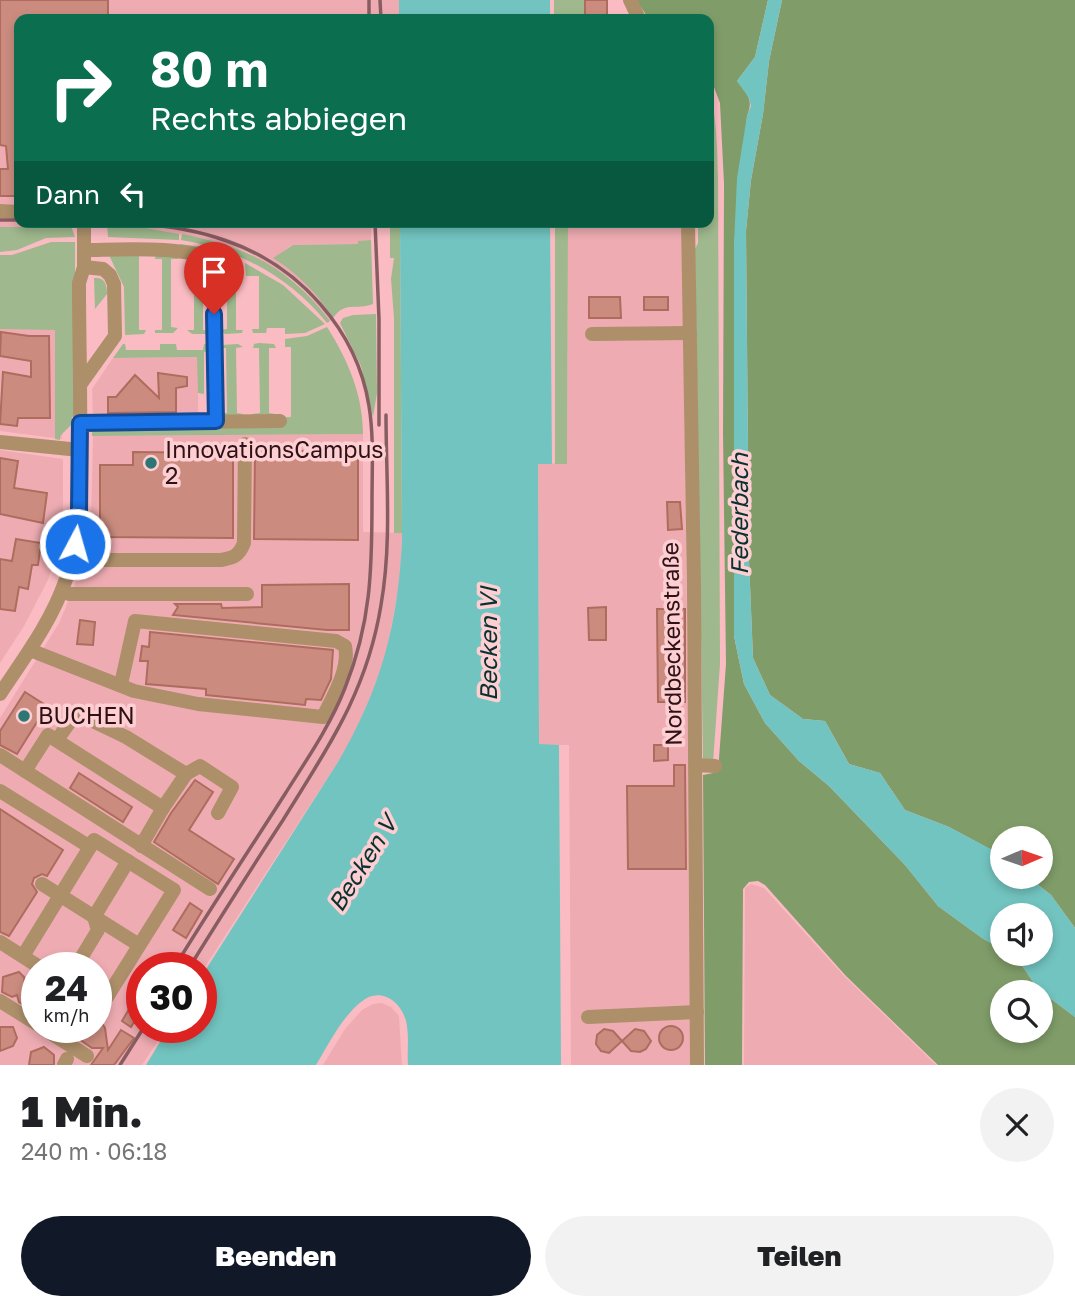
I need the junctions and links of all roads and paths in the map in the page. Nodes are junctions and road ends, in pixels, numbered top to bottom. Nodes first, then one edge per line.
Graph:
1 (84, 228) edge
2 (688, 228) edge
3 (85, 250) junction
4 (84, 267) junction
5 (690, 333) junction
6 (592, 334) dead end
7 (80, 385) junction
8 (216, 421) junction
9 (280, 421) dead end
10 (80, 423) junction
11 (0, 442) edge
12 (245, 444) dead end
13 (80, 450) junction
14 (72, 557) junction
15 (62, 590) junction
16 (247, 594) dead end
17 (30, 650) junction
18 (121, 684) junction
19 (0, 694) edge
20 (57, 740) junction
21 (0, 755) edge
22 (696, 765) junction
23 (715, 766) dead end
24 (25, 771) junction
25 (186, 774) junction
26 (0, 792) edge
27 (163, 808) junction
28 (218, 813) dead end
29 (141, 846) junction
30 (90, 847) junction
31 (128, 862) junction
32 (42, 884) dead end
33 (210, 889) dead end
34 (60, 896) junction
35 (94, 917) junction
36 (0, 942) edge
37 (139, 945) junction
38 (25, 952) edge
39 (85, 952) edge
40 (21, 955) edge
41 (112, 989) edge
42 (1, 1003) edge
43 (697, 1012) junction
44 (21, 1015) edge
45 (588, 1017) dead end
46 (66, 1043) edge
47 (87, 1056) dead end
48 (697, 1065) edge

1 - 3 street
2 - 5 street, Nordbeckenstraße
3 - 4 street
3 - 8 street
4 - 7 street
4 - 7 street
5 - 6 street
5 - 22 street, Nordbeckenstraße
7 - 10 street
8 - 9 street
8 - 10 street
10 - 13 street
11 - 13 street
12 - 14 street
13 - 14 street
14 - 15 street
15 - 16 street
15 - 17 street
17 - 18 street
17 - 19 street
18 - 18 street
20 - 24 street
20 - 25 street
20 - 27 street
21 - 24 street
22 - 23 street
22 - 43 street, Nordbeckenstraße
24 - 29 street
25 - 27 street
25 - 28 street
26 - 30 street
27 - 29 street
29 - 33 street
30 - 31 street
30 - 34 street
31 - 35 street
31 - 37 street
32 - 34 street
34 - 35 street
34 - 38 street
35 - 37 street
35 - 39 street
36 - 40 street
37 - 41 street
42 - 44 street
43 - 45 street
43 - 48 street, Nordbeckenstraße
46 - 47 street

